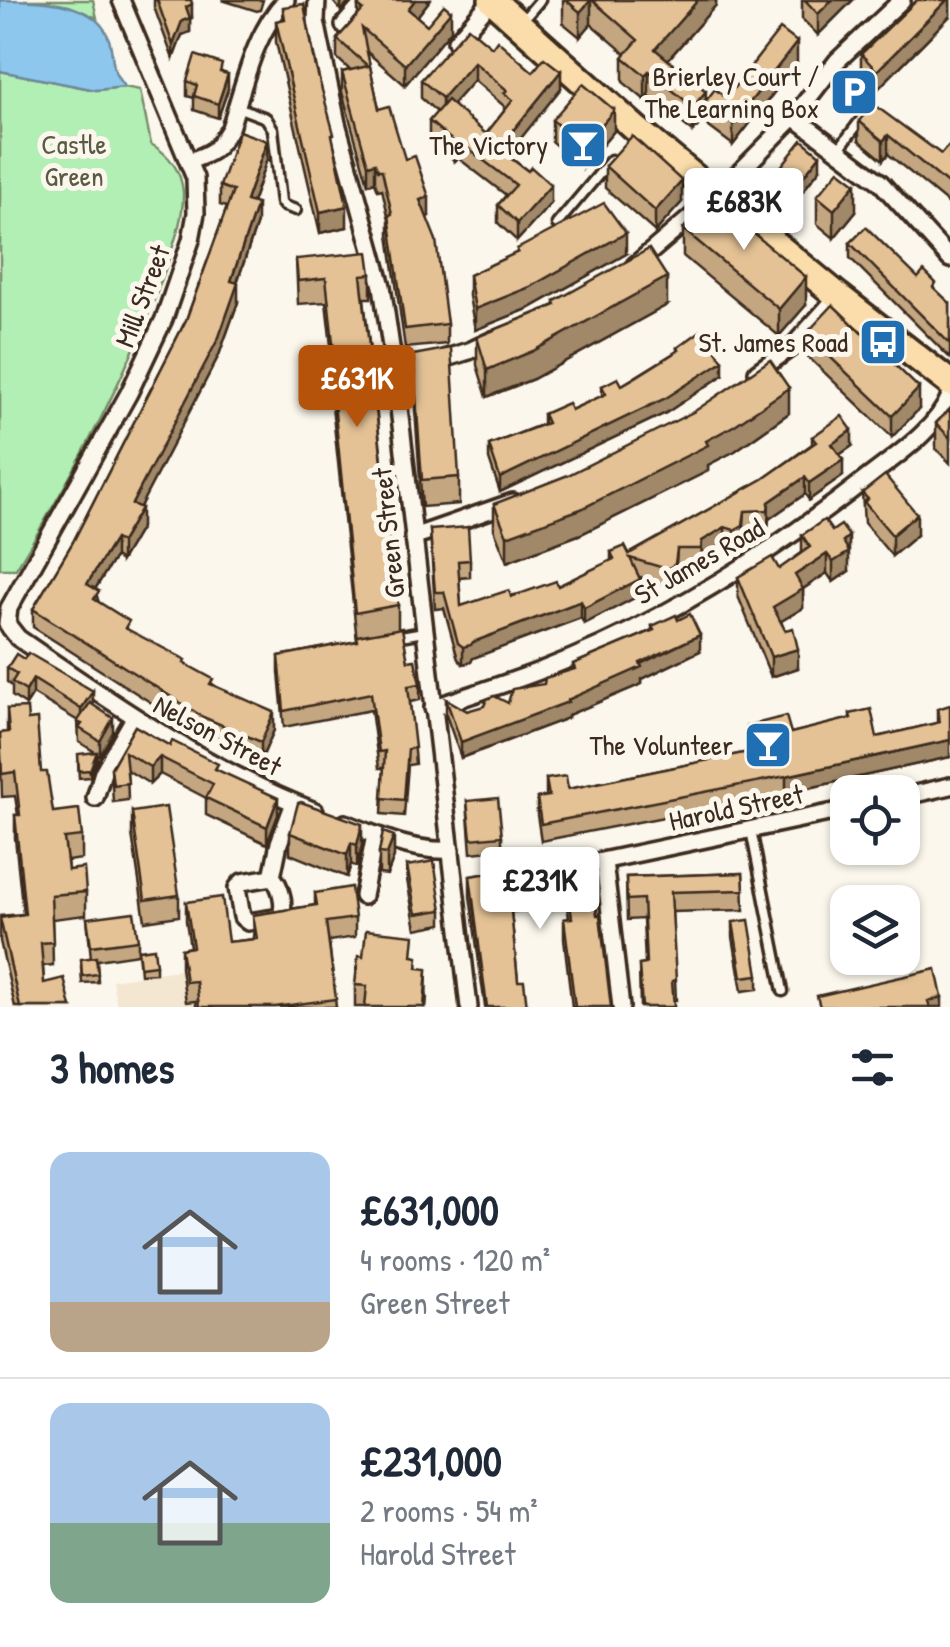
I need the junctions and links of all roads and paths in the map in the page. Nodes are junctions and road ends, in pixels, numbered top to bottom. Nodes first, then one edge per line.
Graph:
1 (122, 0) edge
2 (317, 0) edge
3 (366, 0) edge
4 (492, 0) edge
5 (540, 0) edge
6 (902, 0) edge
7 (282, 4) edge
8 (316, 21) junction
9 (519, 24) junction
10 (344, 26) edge
11 (440, 60) edge
12 (846, 95) dead end
13 (237, 107) junction
14 (794, 117) junction
15 (838, 150) junction
16 (614, 157) edge
17 (189, 161) junction
18 (717, 196) junction
19 (296, 210) dead end
20 (557, 224) edge
21 (950, 259) edge
22 (614, 277) edge
23 (838, 296) junction
24 (518, 329) edge
25 (396, 374) junction
26 (950, 383) edge
27 (741, 384) edge
28 (950, 396) edge
29 (522, 498) edge
30 (413, 537) junction
31 (7, 598) edge
32 (9, 630) junction
33 (424, 632) junction
34 (382, 639) edge
35 (0, 645) edge
36 (433, 708) junction
37 (134, 718) junction
38 (950, 786) edge
39 (920, 792) edge
40 (95, 798) dead end
41 (294, 803) junction
42 (830, 813) edge
43 (751, 830) junction
44 (374, 835) junction
45 (451, 850) junction
46 (604, 861) junction
47 (548, 871) edge
48 (272, 878) dead end
49 (475, 883) edge
50 (457, 886) junction
51 (364, 896) dead end
52 (783, 991) dead end
53 (469, 1007) edge
54 (621, 1007) edge

1 - 17 street, Mill Street
2 - 8 street, Green Street
3 - 10 street
4 - 9 highway
4 - 11 street
5 - 9 lane
6 - 14 street
7 - 8 street
7 - 13 street
8 - 25 street, Green Street
9 - 18 highway
12 - 15 lane
13 - 17 street
13 - 19 lane
14 - 15 street
14 - 18 street
15 - 21 street
16 - 20 lane
17 - 31 street, Mill Street
18 - 22 street
18 - 23 highway
23 - 26 highway
23 - 27 street
24 - 25 street
25 - 30 street, Green Street
28 - 36 street, St James Road
29 - 30 street
30 - 33 street, Green Street
31 - 32 street
32 - 35 street
32 - 37 street, Nelson Street
33 - 34 lane
33 - 36 street, Green Street
36 - 45 street, Green Street
37 - 40 street
37 - 41 street, Nelson Street
38 - 39 street
41 - 44 street, Nelson Street
41 - 48 street
42 - 43 street, Harold Street
43 - 46 street, Harold Street
43 - 52 lane
44 - 45 street, Nelson Street
44 - 51 street
45 - 50 street, Green Street
46 - 47 street, Harold Street
46 - 54 street
49 - 50 street
50 - 53 street, Green Street

